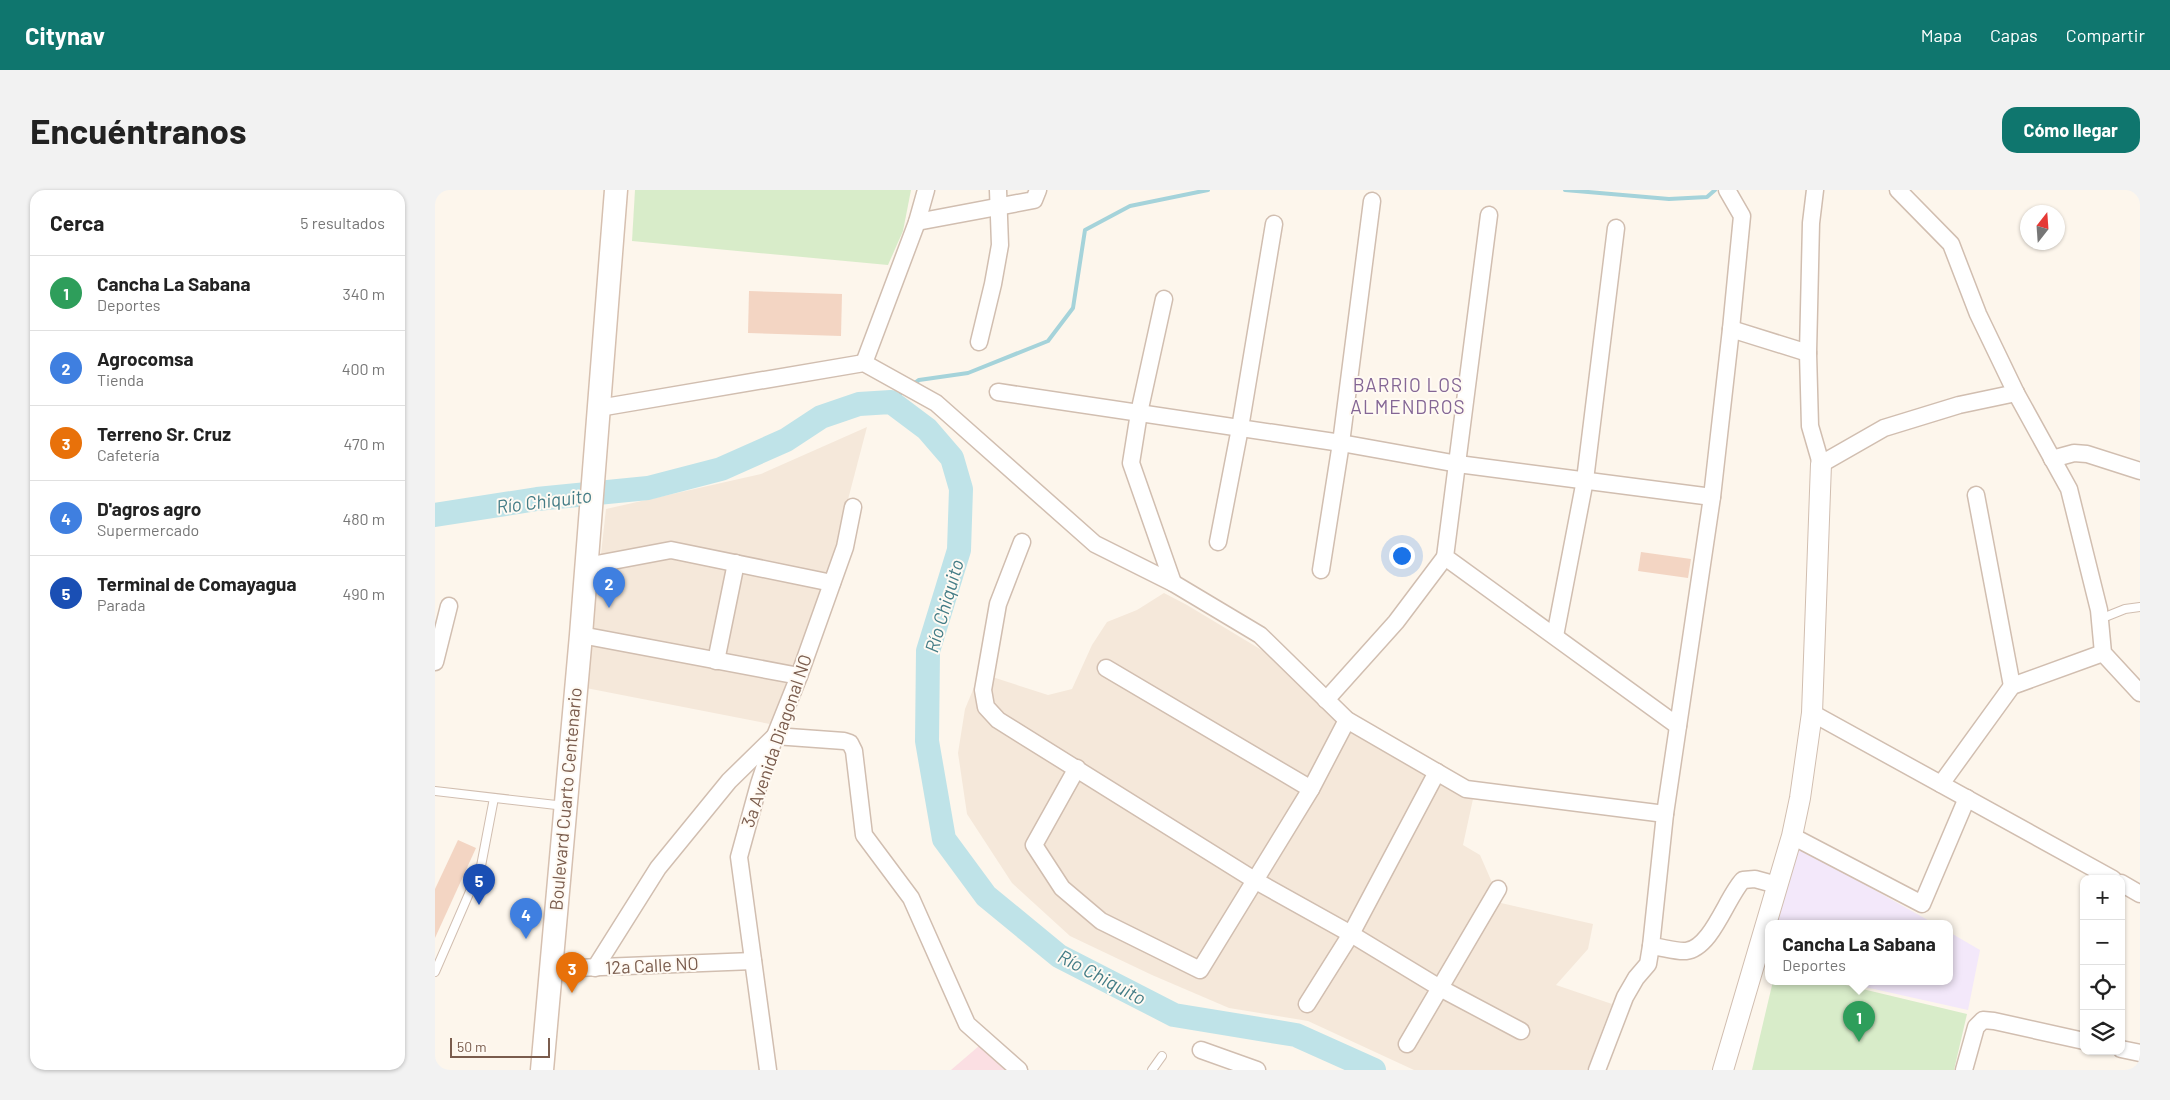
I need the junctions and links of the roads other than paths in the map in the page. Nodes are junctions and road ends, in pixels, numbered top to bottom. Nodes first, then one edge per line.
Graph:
1 (616, 190) edge
2 (926, 190) edge
3 (998, 190) edge
4 (1038, 190) edge
5 (1727, 190) edge
6 (1815, 190) edge
7 (1899, 190) edge
8 (1372, 201) dead end
9 (999, 207) junction
10 (1489, 215) dead end
11 (917, 222) junction
12 (1274, 224) dead end
13 (1616, 228) dead end
14 (1164, 299) dead end
15 (1731, 329) junction
16 (979, 342) dead end
17 (1808, 353) junction
18 (864, 363) junction
19 (998, 392) dead end
20 (2016, 393) junction
21 (1139, 413) junction
22 (598, 419) junction
23 (1240, 428) junction
24 (1341, 443) junction
25 (2052, 459) junction
26 (1458, 464) junction
27 (1821, 464) junction
28 (2140, 471) edge
29 (1585, 480) junction
30 (1976, 495) dead end
31 (1712, 497) junction
32 (853, 506) dead end
33 (1022, 542) dead end
34 (1218, 542) dead end
35 (1445, 557) junction
36 (586, 562) junction
37 (736, 564) junction
38 (1321, 570) dead end
39 (832, 583) junction
40 (1173, 583) junction
41 (449, 606) dead end
42 (2140, 607) edge
43 (2100, 619) junction
44 (581, 635) junction
45 (1555, 636) junction
46 (2103, 653) junction
47 (716, 661) junction
48 (435, 662) edge
49 (1106, 668) dead end
50 (799, 676) junction
51 (2012, 686) junction
52 (2140, 693) edge
53 (1326, 700) junction
54 (1812, 713) junction
55 (1347, 720) junction
56 (1678, 726) junction
57 (775, 736) junction
58 (1077, 768) junction
59 (1437, 772) junction
60 (1941, 784) junction
61 (1311, 789) junction
62 (435, 791) edge
63 (494, 798) junction
64 (1967, 798) junction
65 (565, 806) junction
66 (1665, 814) junction
67 (1792, 836) junction
68 (2106, 875) edge
69 (1256, 881) junction
70 (1777, 884) junction
71 (1498, 889) dead end
72 (1767, 920) edge
73 (1765, 925) edge
74 (1351, 934) junction
75 (1651, 946) junction
76 (753, 961) junction
77 (595, 968) junction
78 (551, 969) junction
79 (435, 972) edge
80 (1440, 988) junction
81 (1307, 1004) dead end
82 (1521, 1032) dead end
83 (2080, 1040) edge
84 (1407, 1044) dead end
85 (1201, 1050) dead end
86 (2125, 1050) edge
87 (2140, 1053) edge
88 (1162, 1056) dead end
89 (542, 1070) edge
90 (768, 1070) edge
91 (1019, 1070) edge
92 (1152, 1070) edge
93 (1257, 1070) edge
94 (1597, 1070) edge
95 (1723, 1070) edge
96 (1964, 1070) edge

1 - 22 main road, Boulevard Cuarto Centenario
2 - 11 street
3 - 9 street
4 - 9 street
5 - 15 street
6 - 17 street
7 - 20 street
8 - 24 street
9 - 11 street
9 - 16 street
10 - 26 street
11 - 18 street
12 - 23 street
13 - 29 street
14 - 21 street
15 - 17 street
15 - 31 street
17 - 27 street
18 - 22 street
18 - 40 street
19 - 21 street
20 - 25 street
20 - 27 street
21 - 23 street
21 - 40 street
22 - 36 main road, Boulevard Cuarto Centenario
23 - 24 street
23 - 34 street
24 - 26 street
24 - 38 street
25 - 28 street
25 - 43 street
26 - 29 street
26 - 35 street
27 - 54 street
29 - 31 street
29 - 45 street
30 - 51 street
31 - 56 street
32 - 39 street, 3a Avenida Diagonal NO
33 - 58 street
35 - 45 street
35 - 53 street
36 - 37 street
36 - 44 main road, Boulevard Cuarto Centenario
37 - 39 street
37 - 47 street
39 - 50 street, 3a Avenida Diagonal NO
40 - 53 street
41 - 48 street
42 - 43 lane
43 - 46 street
44 - 47 street
44 - 65 main road, Boulevard Cuarto Centenario
45 - 56 street
46 - 51 street
46 - 52 street
47 - 50 street
49 - 61 street
50 - 57 street, 3a Avenida Diagonal NO
51 - 60 street
53 - 55 street
54 - 60 street
54 - 67 street
55 - 59 street
55 - 61 street
56 - 66 street
57 - 76 street, 3a Avenida Diagonal NO
57 - 77 street
57 - 91 street
58 - 69 street
58 - 69 street
59 - 66 street
59 - 74 street
60 - 64 street
61 - 69 street
62 - 63 lane
63 - 65 lane
63 - 79 lane
64 - 67 street
64 - 68 street
65 - 78 main road, Boulevard Cuarto Centenario
66 - 75 street
67 - 70 street
69 - 74 street
70 - 72 street
70 - 75 street
71 - 80 street
73 - 95 street
74 - 80 street
74 - 81 street
75 - 94 street
76 - 77 street, 12a Calle NO
76 - 90 street, 3a Avenida Diagonal NO
77 - 78 street, 12a Calle NO
78 - 89 main road, Boulevard Cuarto Centenario
80 - 82 street
80 - 84 street
83 - 96 street
85 - 93 street
86 - 87 street
88 - 92 lane

